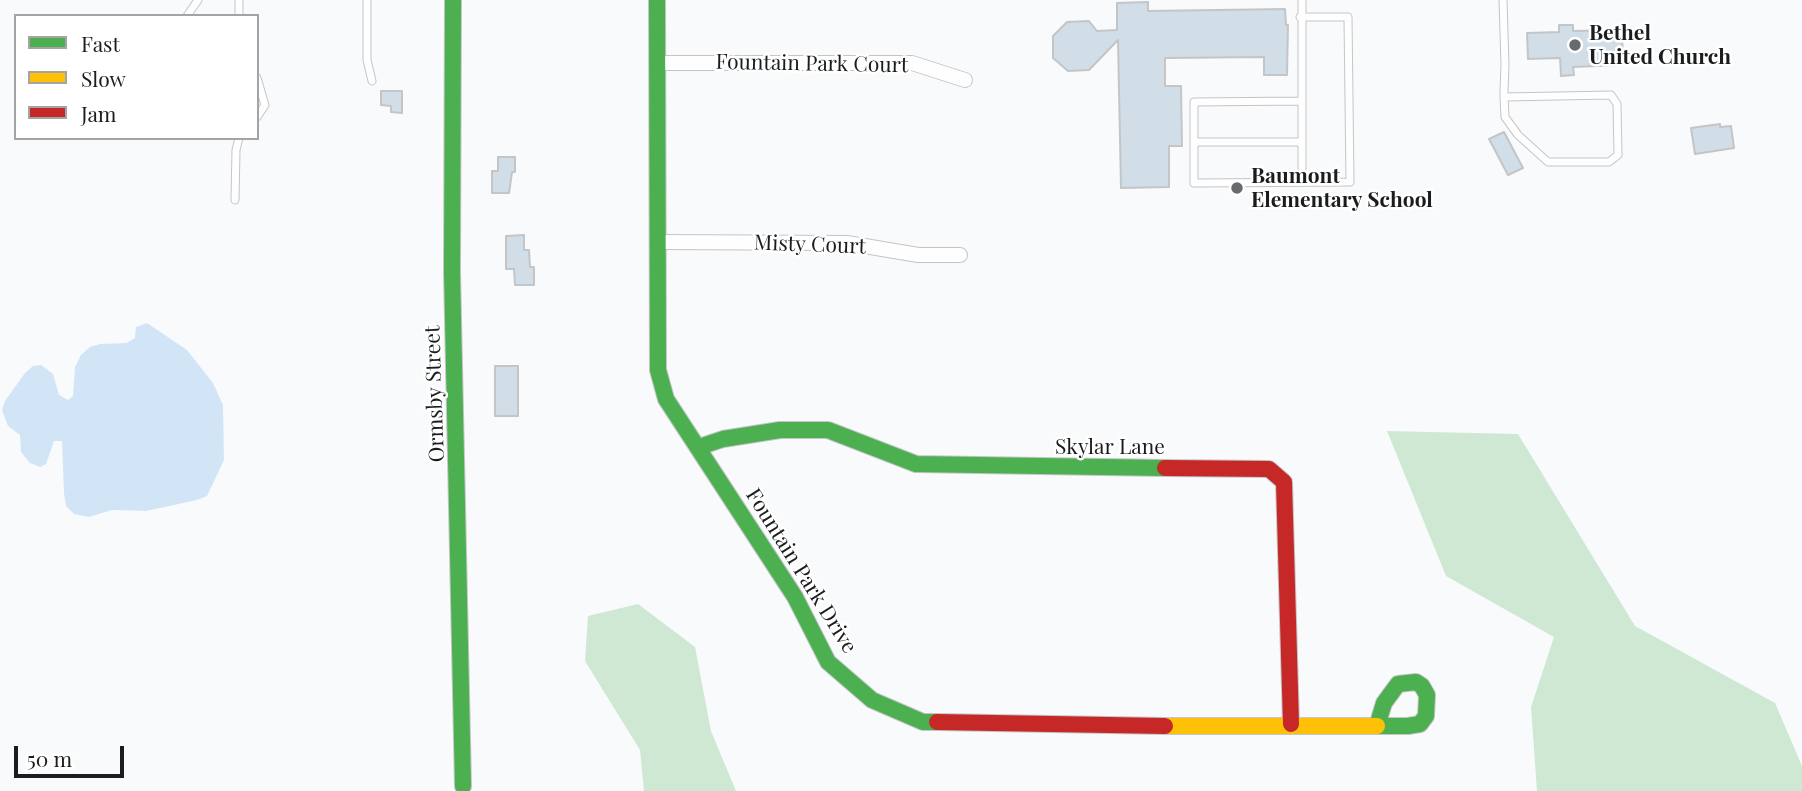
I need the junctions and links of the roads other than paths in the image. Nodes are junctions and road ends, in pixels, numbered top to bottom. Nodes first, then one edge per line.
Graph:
1 (367, 0) edge
2 (453, 0) edge
3 (657, 0) edge
4 (1302, 0) edge
5 (1503, 0) edge
6 (1300, 17) junction
7 (658, 63) junction
8 (965, 80) dead end
9 (372, 81) dead end
10 (259, 82) edge
11 (1504, 97) junction
12 (1301, 101) junction
13 (259, 114) edge
14 (238, 140) edge
15 (1194, 142) junction
16 (1301, 142) junction
17 (1301, 182) junction
18 (235, 201) dead end
19 (659, 242) junction
20 (960, 255) dead end
21 (699, 447) junction
22 (1291, 724) junction
23 (1377, 726) dead end
24 (463, 786) dead end

1 - 9 lane
2 - 24 street, Ormsby Street
3 - 7 street, Fountain Park Drive
4 - 6 lane
5 - 11 lane
6 - 12 lane
6 - 17 lane
7 - 8 street, Fountain Park Court
7 - 19 street, Fountain Park Drive
10 - 13 lane
11 - 11 lane
12 - 15 lane
12 - 16 lane
14 - 18 lane
15 - 16 lane
15 - 17 lane
16 - 17 lane
19 - 20 street, Misty Court
19 - 21 street, Fountain Park Drive
21 - 22 street, Fountain Park Drive
21 - 22 street, Skylar Lane
22 - 23 street, Fountain Park Drive

